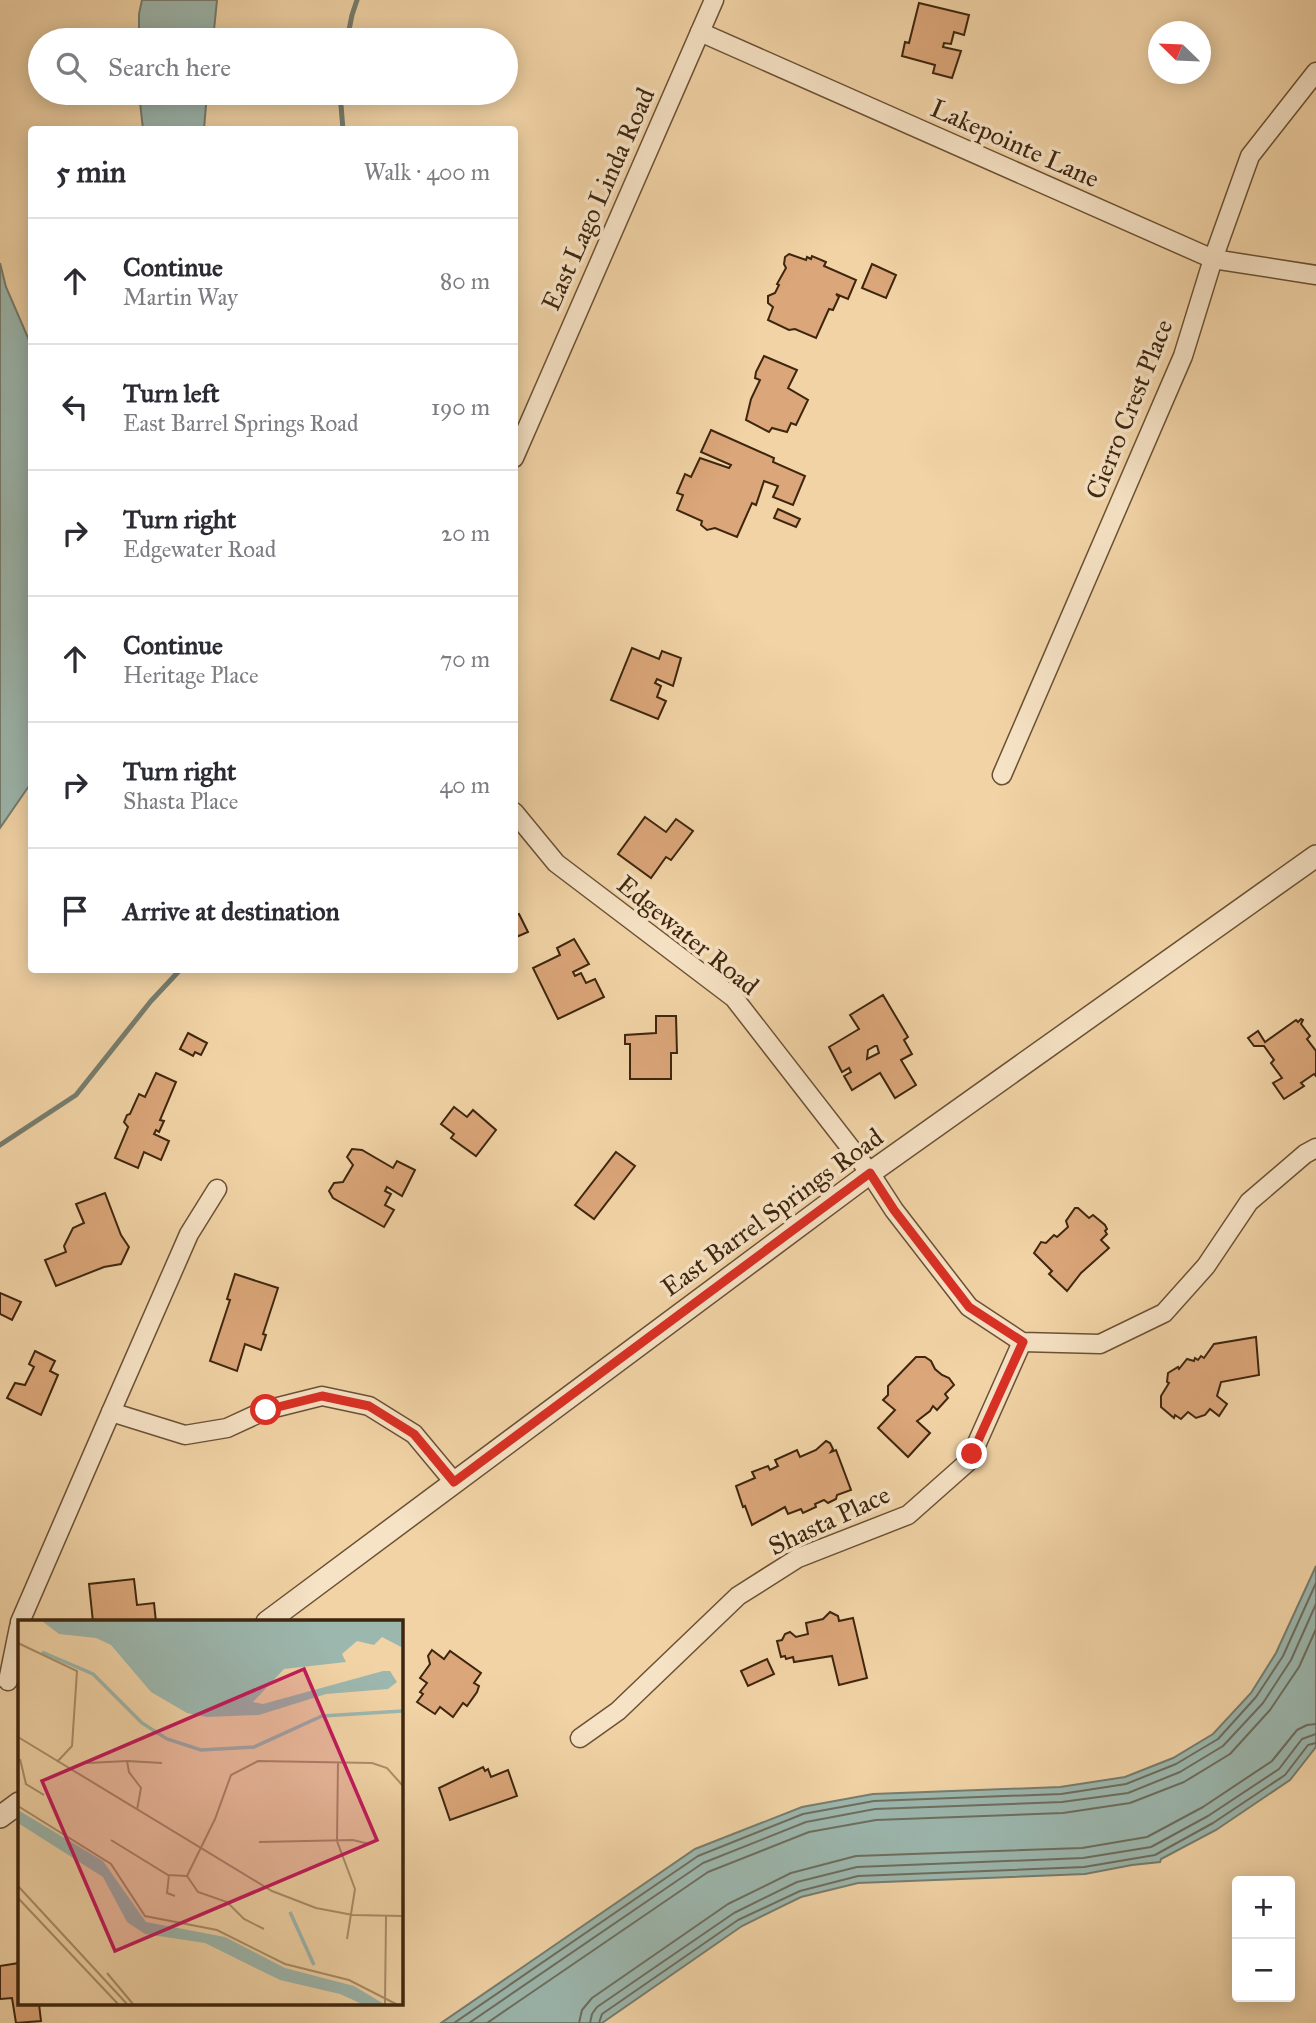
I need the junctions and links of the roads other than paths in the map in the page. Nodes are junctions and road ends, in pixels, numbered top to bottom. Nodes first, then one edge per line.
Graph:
1 (714, 0) edge
2 (699, 32) junction
3 (1316, 72) edge
4 (1213, 259) junction
5 (1316, 275) edge
6 (518, 449) edge
7 (1002, 775) dead end
8 (518, 817) edge
9 (1316, 856) edge
10 (1316, 1148) edge
11 (870, 1173) junction
12 (217, 1189) dead end
13 (1023, 1342) junction
14 (111, 1412) junction
15 (454, 1482) junction
16 (22, 1620) edge
17 (270, 1620) edge
18 (18, 1634) edge
19 (8, 1681) dead end
20 (580, 1738) dead end
21 (18, 1803) edge
22 (0, 1816) edge

1 - 2 street, East Lago Linda Road
2 - 4 street, Lakepointe Lane
2 - 6 street, East Lago Linda Road
3 - 4 street, Cierro Crest Place
4 - 5 street, Lakepointe Lane
4 - 7 street, Cierro Crest Place
8 - 11 street, Edgewater Road
9 - 11 street, East Barrel Springs Road
10 - 13 street
11 - 13 street, Edgewater Road
11 - 15 street, East Barrel Springs Road
12 - 14 street
13 - 20 street, Shasta Place
14 - 15 street
14 - 16 street
15 - 17 street, East Barrel Springs Road
18 - 19 street
21 - 22 street

